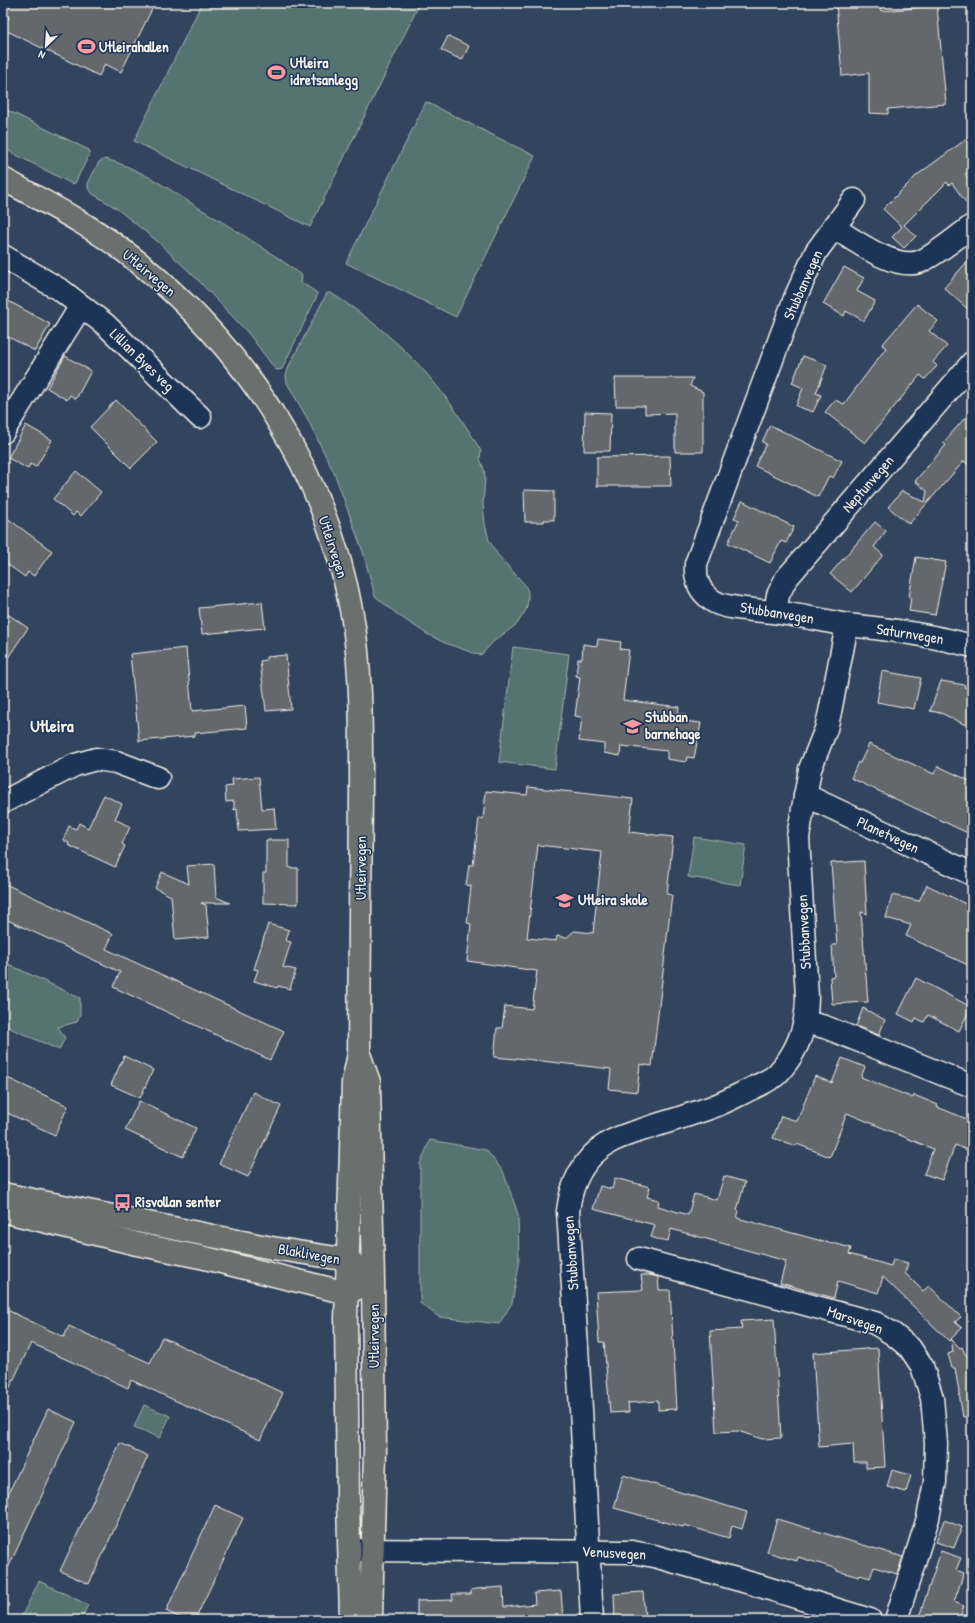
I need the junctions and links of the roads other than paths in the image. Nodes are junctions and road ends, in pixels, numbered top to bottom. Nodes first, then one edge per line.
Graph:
1 (3, 179) edge
2 (854, 200) dead end
3 (972, 226) edge
4 (833, 227) junction
5 (3, 256) edge
6 (81, 306) junction
7 (972, 363) edge
8 (200, 417) dead end
9 (3, 432) edge
10 (775, 612) junction
11 (847, 625) junction
12 (972, 646) edge
13 (158, 778) dead end
14 (805, 795) junction
15 (3, 802) edge
16 (972, 874) edge
17 (805, 1022) junction
18 (359, 1054) junction
19 (972, 1086) edge
20 (3, 1194) edge
21 (3, 1211) edge
22 (638, 1259) dead end
23 (348, 1260) junction
24 (374, 1280) junction
25 (347, 1293) junction
26 (373, 1549) junction
27 (350, 1550) junction
28 (589, 1551) junction
29 (351, 1620) edge
30 (371, 1620) edge
31 (592, 1620) edge
32 (870, 1620) edge
33 (896, 1620) edge

1 - 18 main road, Utleirvegen
2 - 4 street, Stubbanvegen
3 - 4 street
4 - 10 street, Stubbanvegen
5 - 6 street, Lillian Byes veg
6 - 8 street, Lillian Byes veg
6 - 9 street
7 - 10 street, Neptunvegen
10 - 11 street, Stubbanvegen
11 - 12 street, Saturnvegen
11 - 14 street, Stubbanvegen
13 - 15 street
14 - 16 street, Planetvegen
14 - 17 street, Stubbanvegen
17 - 19 street
17 - 28 street, Stubbanvegen
18 - 23 main road, Utleirvegen
18 - 24 main road, Utleirvegen
20 - 23 main road, Blaklivegen
21 - 25 main road, Blaklivegen
22 - 33 street, Marsvegen
23 - 24 main road, Blaklivegen
23 - 25 main road, Utleirvegen
24 - 25 main road
24 - 26 main road, Utleirvegen
25 - 27 main road, Utleirvegen
26 - 27 street, Venusvegen
26 - 28 street, Venusvegen
26 - 30 main road, Utleirvegen
27 - 29 main road, Utleirvegen
28 - 31 street, Stubbanvegen
28 - 32 street, Venusvegen

